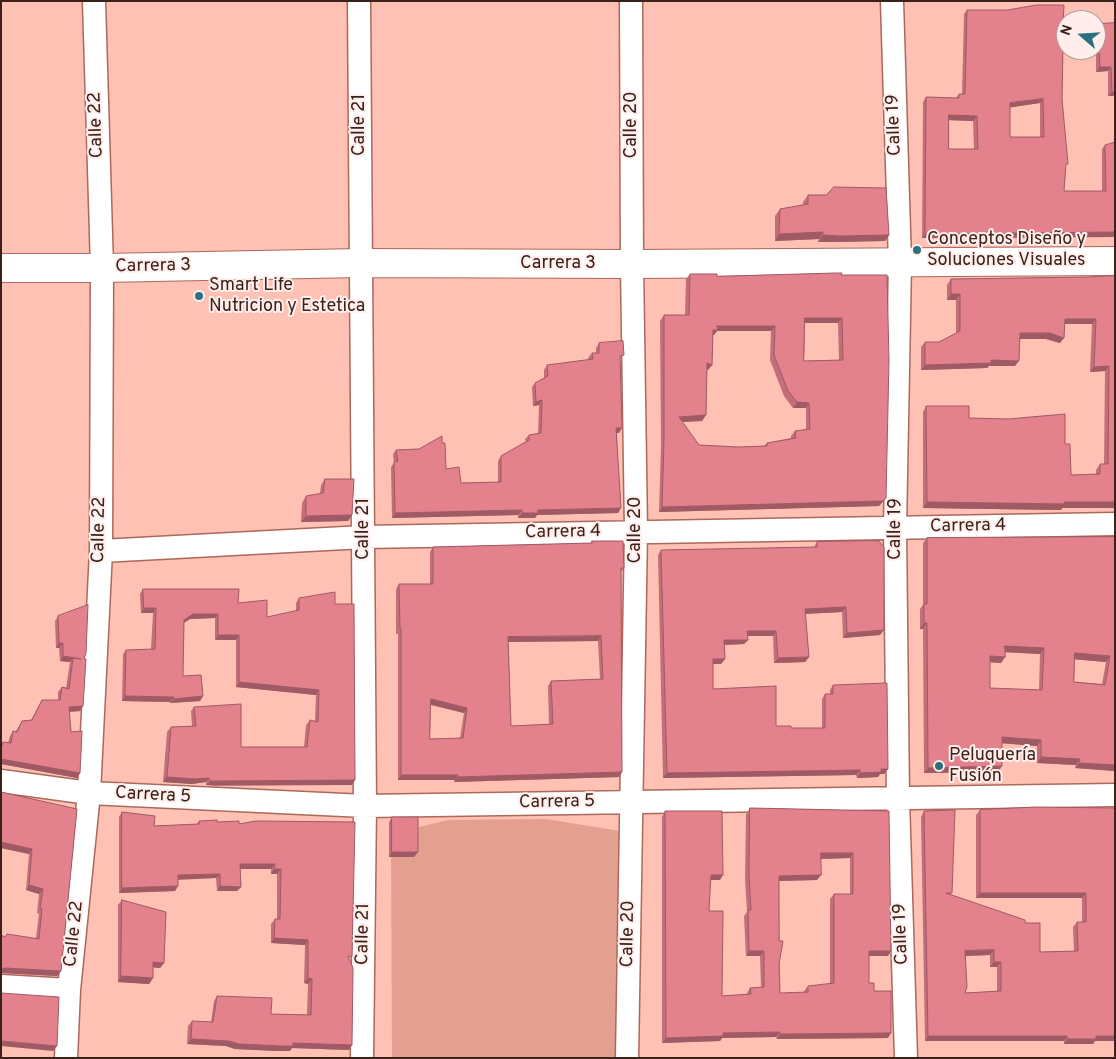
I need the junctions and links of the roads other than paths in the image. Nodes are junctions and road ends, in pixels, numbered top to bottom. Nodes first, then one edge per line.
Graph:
1 (94, 1) edge
2 (359, 1) edge
3 (631, 1) edge
4 (892, 1) edge
5 (1115, 261) edge
6 (361, 263) junction
7 (900, 263) junction
8 (632, 264) junction
9 (1, 268) edge
10 (102, 268) junction
11 (1115, 524) edge
12 (895, 528) junction
13 (636, 531) junction
14 (364, 537) junction
15 (101, 551) junction
16 (1, 781) edge
17 (89, 793) junction
18 (1115, 795) edge
19 (898, 799) junction
20 (631, 801) junction
21 (365, 806) junction
22 (1, 986) edge
23 (69, 990) junction
24 (66, 1058) edge
25 (362, 1058) edge
26 (627, 1058) edge
27 (906, 1058) edge

1 - 10 street, Calle 22
2 - 6 street, Calle 21
3 - 8 street, Calle 20
4 - 7 street, Calle 19
5 - 7 main road, Carrera 3
6 - 8 main road, Carrera 3
6 - 10 main road, Carrera 3
6 - 14 street, Calle 21
7 - 8 main road, Carrera 3
7 - 12 street, Calle 19
8 - 13 street, Calle 20
9 - 10 main road, Carrera 3
10 - 15 street, Calle 22
11 - 12 street, Carrera 4
12 - 13 street, Carrera 4
12 - 19 street, Calle 19
13 - 14 street, Carrera 4
13 - 20 street, Calle 20
14 - 15 street, Carrera 4
14 - 21 street, Calle 21
15 - 17 street, Calle 22
16 - 17 street, Carrera 5
17 - 21 street, Carrera 5
17 - 23 street, Calle 22
18 - 19 street, Carrera 5
19 - 20 street, Carrera 5
19 - 27 street, Calle 19
20 - 21 street, Carrera 5
20 - 26 street, Calle 20
21 - 25 street, Calle 21
22 - 23 street
23 - 24 street, Calle 22

